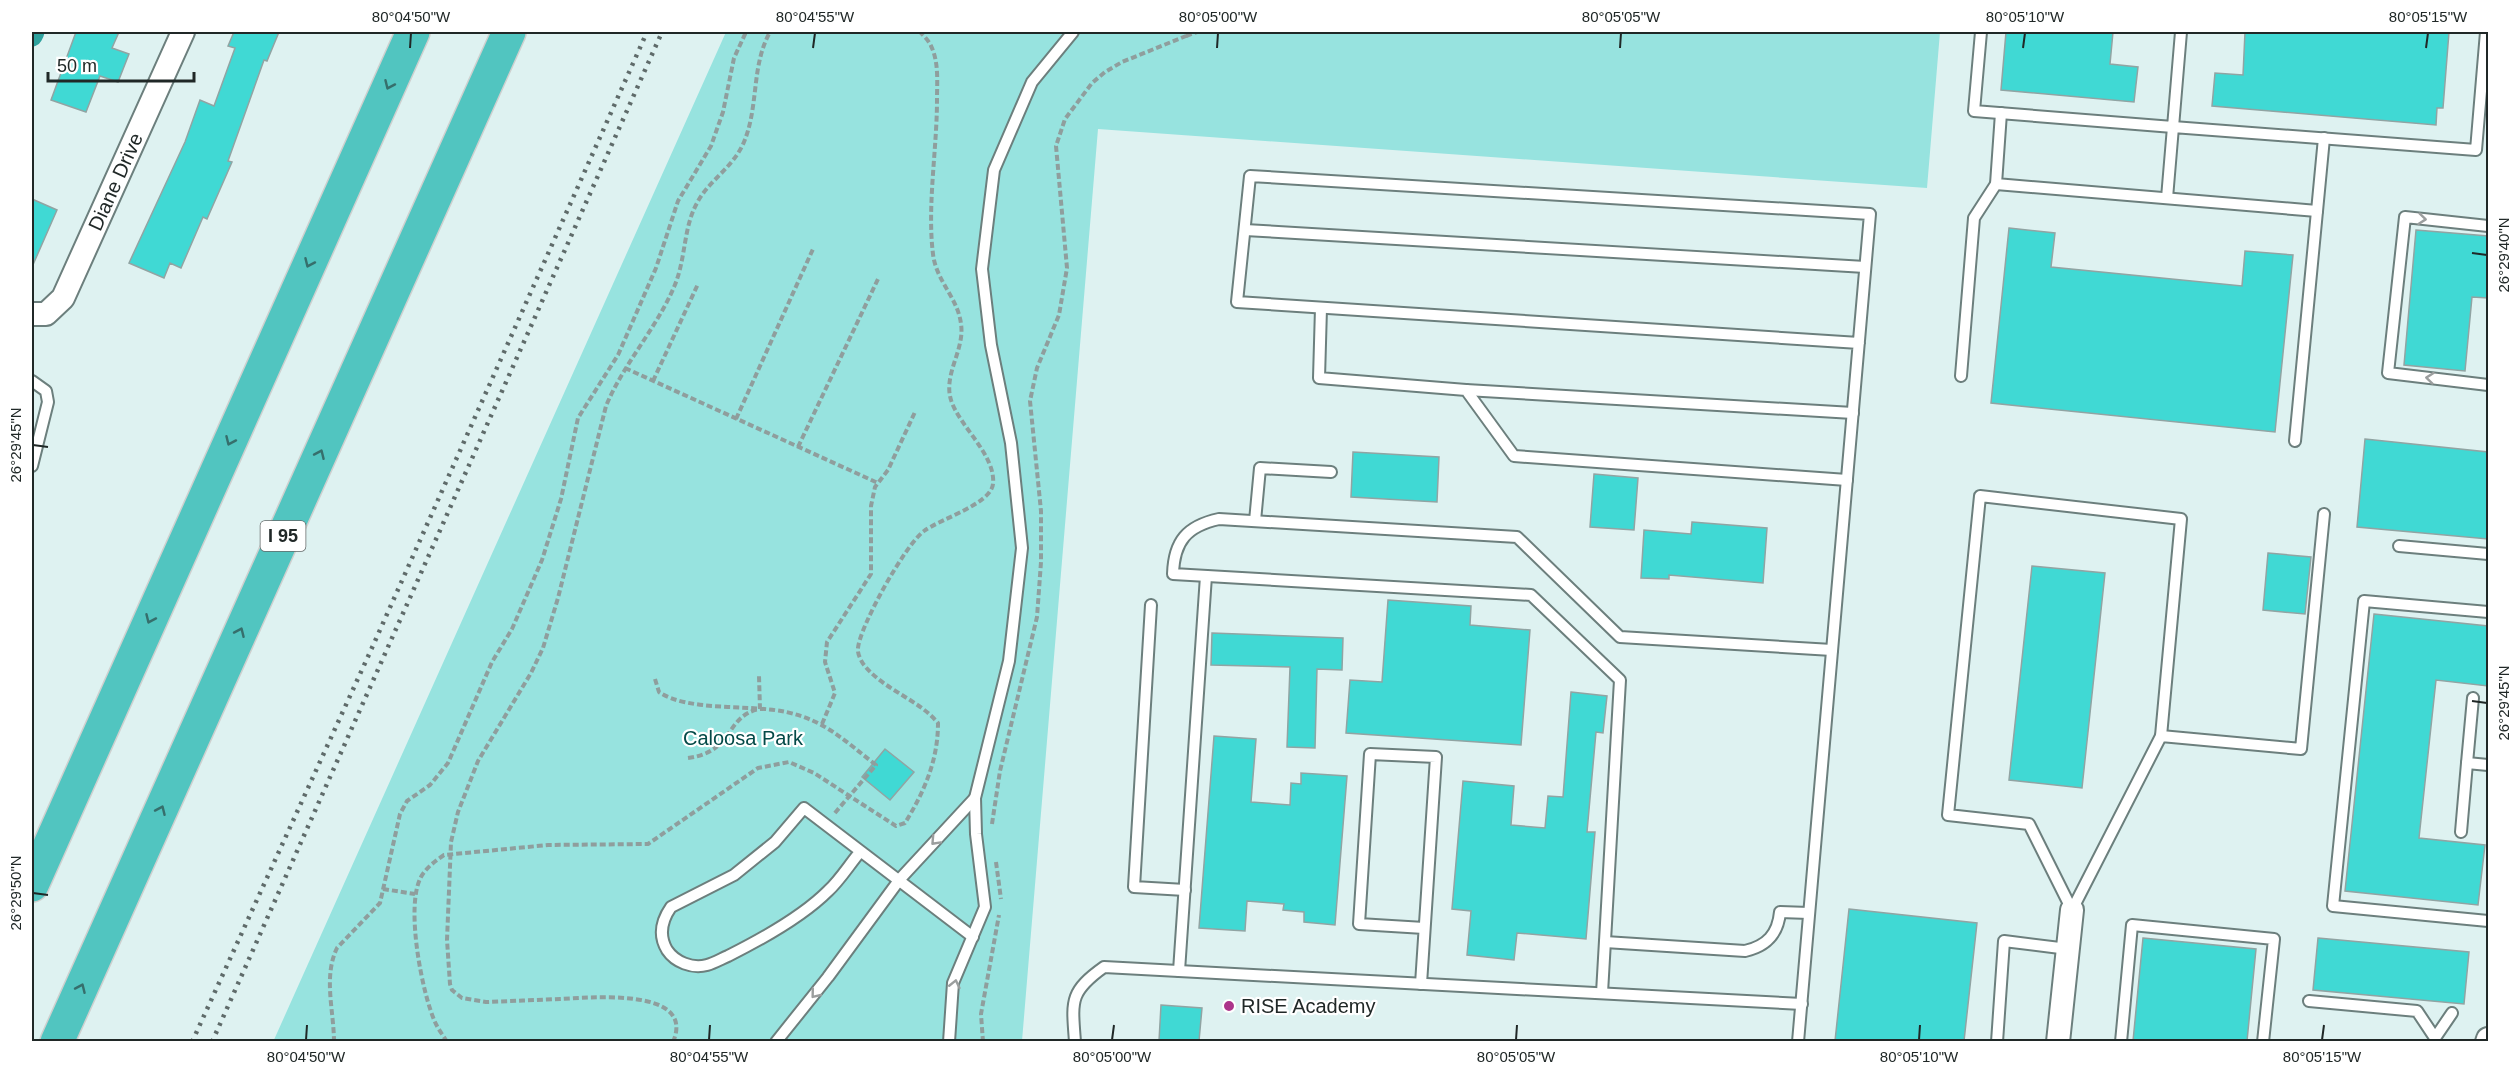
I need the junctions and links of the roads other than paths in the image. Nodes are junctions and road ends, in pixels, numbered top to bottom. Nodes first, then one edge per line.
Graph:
1 (183, 32) edge
2 (412, 32) edge
3 (508, 32) edge
4 (1073, 32) edge
5 (1981, 32) edge
6 (2181, 32) edge
7 (2486, 32) edge
8 (2001, 113) junction
9 (2173, 127) junction
10 (2324, 138) junction
11 (1995, 184) junction
12 (2167, 198) junction
13 (2317, 211) junction
14 (2488, 226) edge
15 (1245, 230) junction
16 (1865, 267) junction
17 (1322, 308) junction
18 (32, 314) edge
19 (1859, 343) junction
20 (1961, 376) dead end
21 (32, 381) edge
22 (2488, 385) edge
23 (1466, 390) junction
24 (1853, 413) junction
25 (2295, 441) dead end
26 (32, 466) edge
27 (1331, 472) dead end
28 (1847, 480) junction
29 (2324, 514) dead end
30 (1255, 521) junction
31 (2399, 546) dead end
32 (2488, 554) edge
33 (1206, 576) junction
34 (1151, 605) dead end
35 (2488, 612) edge
36 (1832, 650) junction
37 (2474, 698) dead end
38 (2161, 736) junction
39 (2467, 763) junction
40 (2488, 765) edge
41 (975, 798) junction
42 (2461, 832) dead end
43 (860, 852) junction
44 (900, 879) junction
45 (32, 885) edge
46 (1185, 890) junction
47 (2072, 910) junction
48 (1809, 914) junction
49 (2488, 921) edge
50 (1424, 928) junction
51 (972, 938) junction
52 (1605, 942) junction
53 (2068, 949) junction
54 (1179, 971) junction
55 (1421, 984) junction
56 (1602, 993) junction
57 (2309, 1002) dead end
58 (1802, 1004) junction
59 (2452, 1013) dead end
60 (2436, 1040) edge
61 (57, 1041) edge
62 (776, 1041) edge
63 (949, 1041) edge
64 (1075, 1041) edge
65 (1798, 1041) edge
66 (1997, 1041) edge
67 (2058, 1041) edge
68 (2121, 1041) edge
69 (2263, 1041) edge

1 - 18 street, Diane Drive
2 -> 45 highway
61 -> 3 highway, I 95
4 - 41 lane
5 - 8 lane
6 - 9 lane
7 - 10 lane
8 - 9 lane
8 - 11 lane
9 - 10 lane
9 - 12 lane
10 - 13 lane
11 - 12 lane
11 - 20 lane
12 - 13 lane
13 - 25 lane
22 -> 14 lane
15 - 16 lane
15 - 16 lane
15 - 17 lane
16 - 19 lane
17 - 19 lane
17 - 23 lane
19 - 24 lane
21 - 26 lane
23 - 24 lane
23 - 28 lane
24 - 28 lane
27 - 30 lane
28 - 36 lane
29 - 38 lane
30 - 33 lane
30 - 36 lane
31 - 32 lane
33 - 46 lane
33 - 52 lane
34 - 46 lane
35 - 49 lane
36 - 48 lane
37 - 39 lane
38 - 47 lane
38 - 47 lane
39 - 40 lane
39 - 42 lane
41 -> 44 lane
41 - 51 lane
43 - 43 lane
43 - 44 lane
44 - 51 lane
44 -> 62 lane
46 - 54 lane
47 - 53 street
48 - 52 lane
48 - 58 lane
50 - 50 lane
50 - 55 lane
63 -> 51 lane
52 - 56 lane
53 - 66 lane
53 - 67 street
54 - 55 lane
54 - 64 lane
55 - 56 lane
56 - 58 lane
57 - 60 lane
58 - 65 lane
59 - 60 lane
68 - 69 lane

